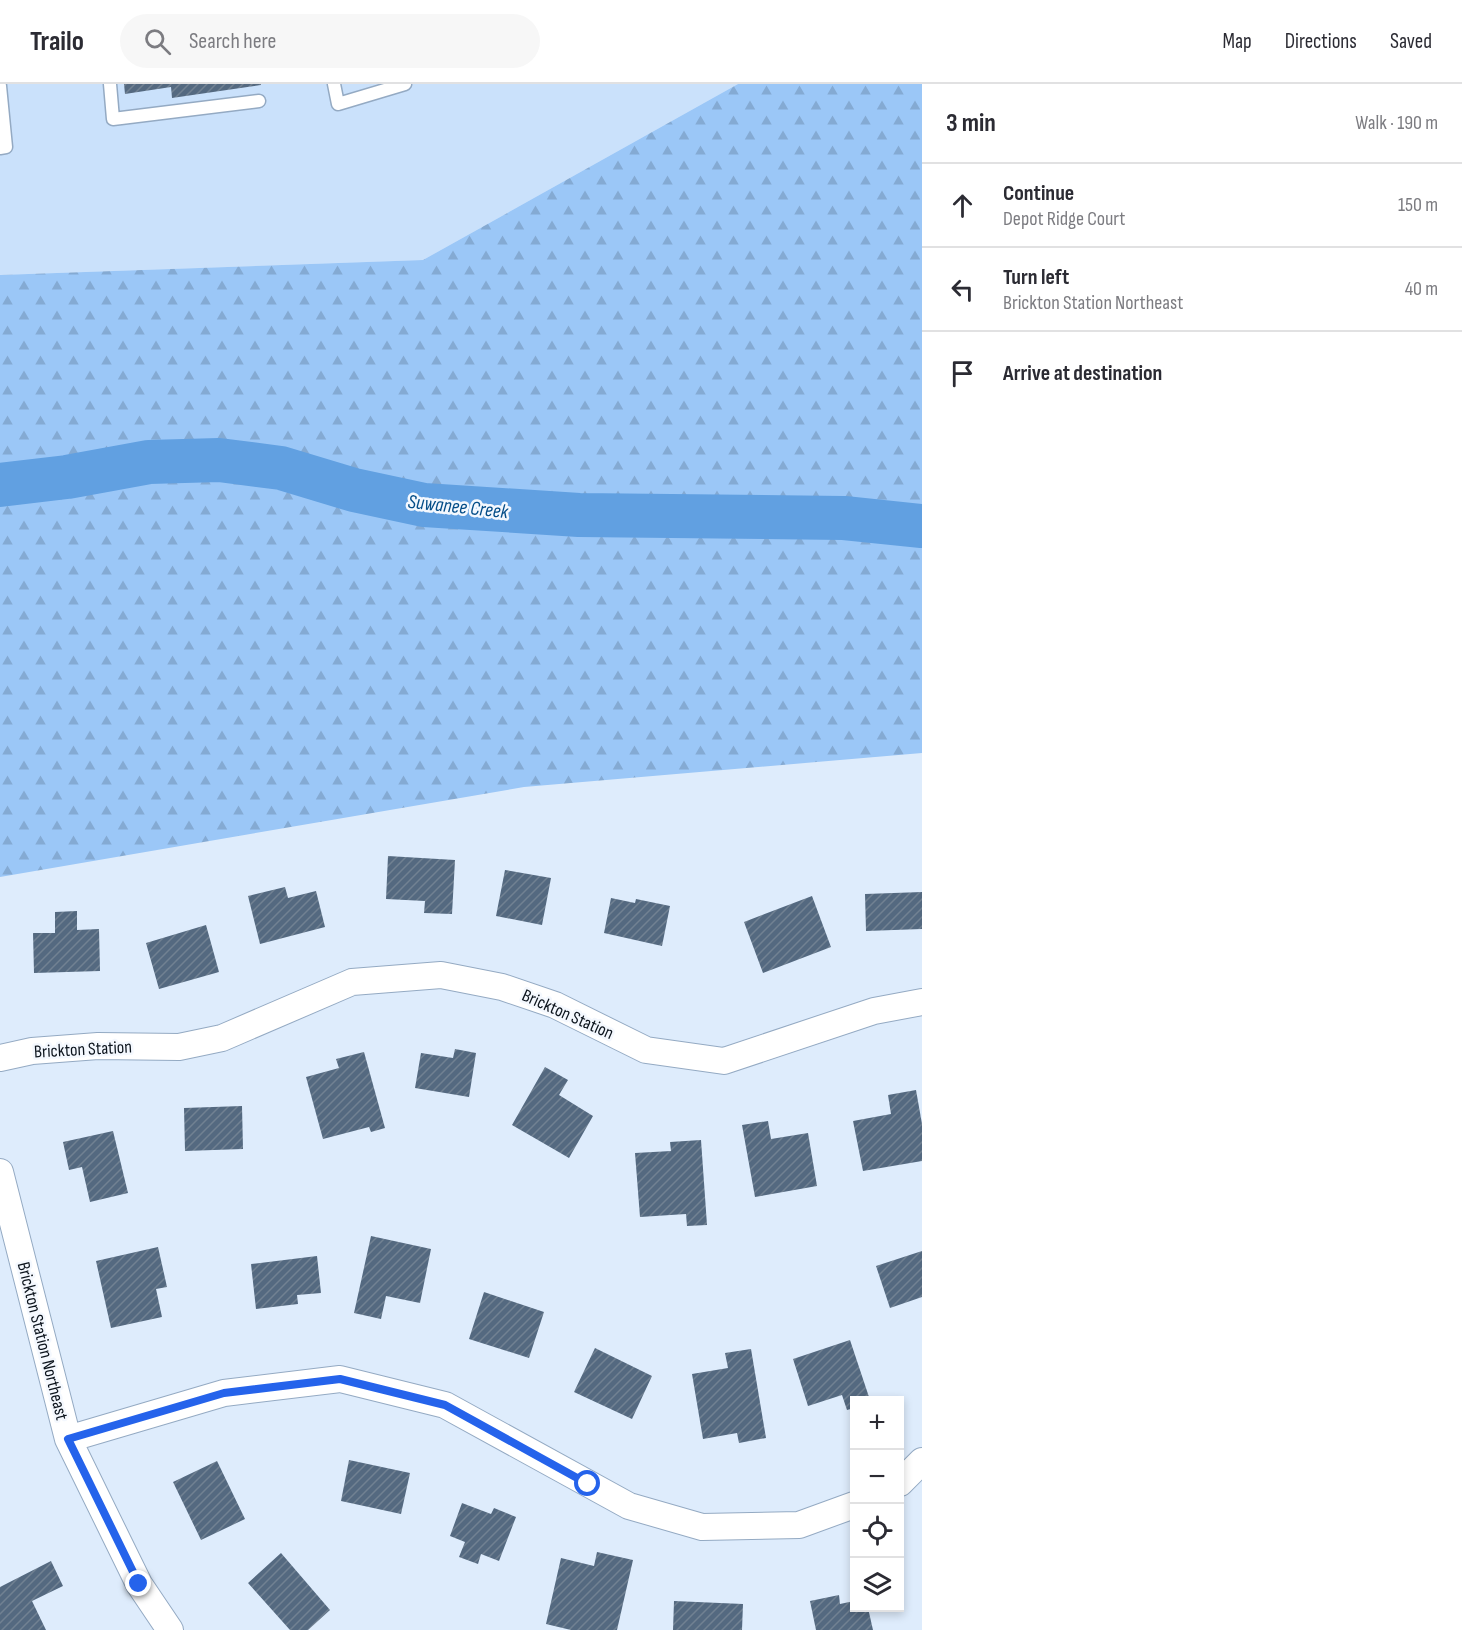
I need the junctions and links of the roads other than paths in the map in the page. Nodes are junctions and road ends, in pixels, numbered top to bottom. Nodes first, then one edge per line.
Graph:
1 (110, 84) edge
2 (334, 84) edge
3 (405, 84) edge
4 (0, 86) edge
5 (260, 101) dead end
6 (0, 148) edge
7 (922, 1002) edge
8 (0, 1058) edge
9 (0, 1172) edge
10 (68, 1439) junction
11 (922, 1461) edge
12 (904, 1479) edge
13 (850, 1507) edge
14 (170, 1630) edge

1 - 5 lane
2 - 3 lane
4 - 6 lane
7 - 8 street, Brickton Station
9 - 10 street, Brickton Station Northeast
10 - 13 street
10 - 14 street, Brickton Station Northeast
11 - 12 street

